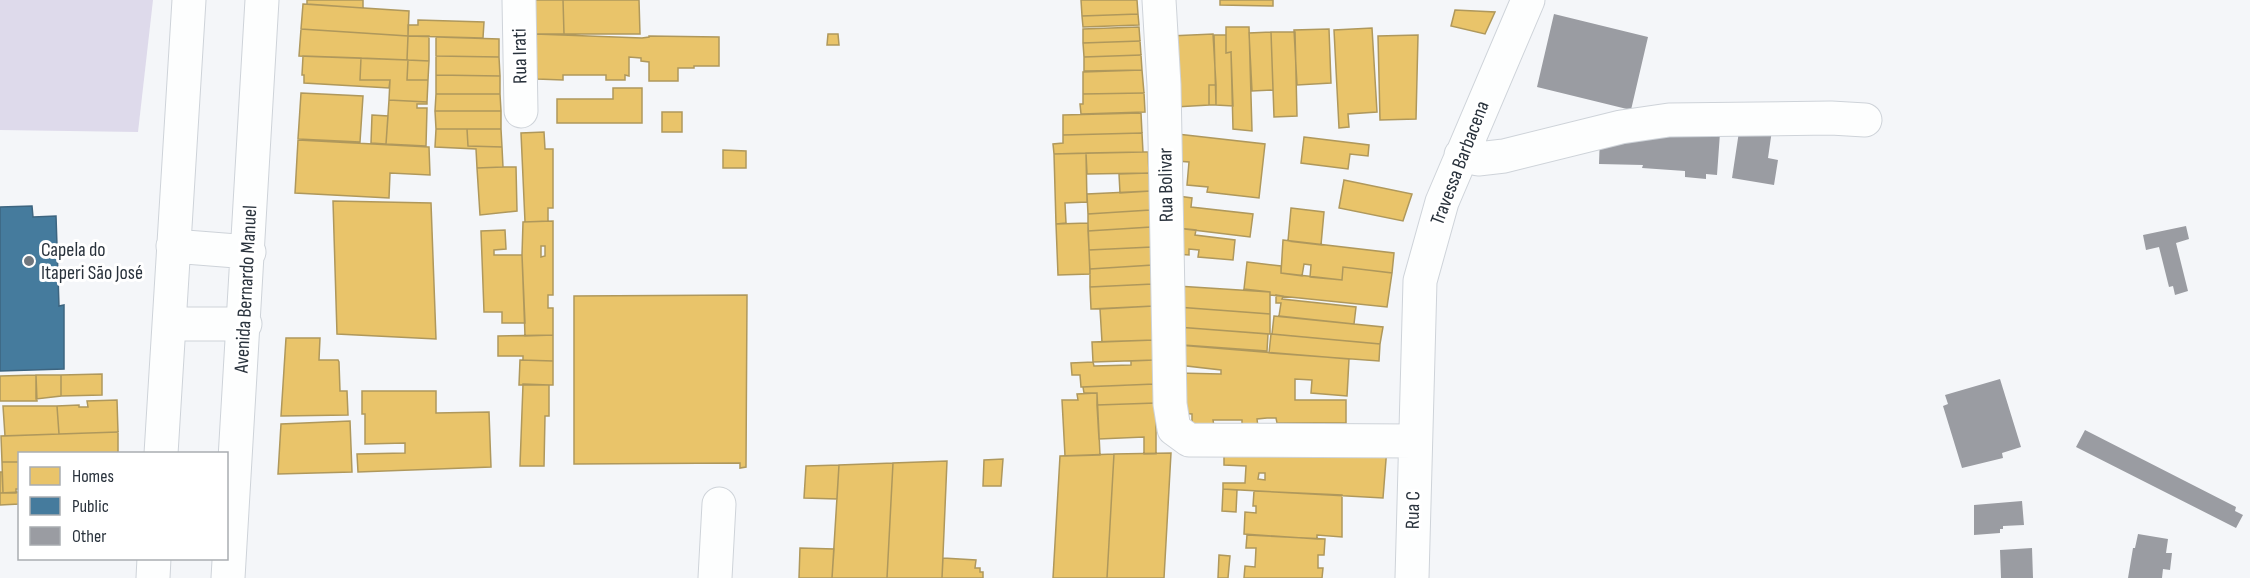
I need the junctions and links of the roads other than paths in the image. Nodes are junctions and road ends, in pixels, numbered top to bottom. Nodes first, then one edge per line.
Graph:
1 (189, 0) edge
2 (262, 0) edge
3 (519, 0) edge
4 (1159, 0) edge
5 (1528, 0) edge
6 (521, 111) dead end
7 (1865, 120) dead end
8 (1461, 155) junction
9 (173, 246) junction
10 (249, 252) junction
11 (169, 324) junction
12 (244, 324) junction
13 (1415, 441) junction
14 (161, 452) edge
15 (718, 504) dead end
16 (154, 560) edge
17 (153, 578) edge
18 (228, 578) edge
19 (715, 578) edge
20 (1412, 578) edge

1 - 9 street
2 - 10 street, Avenida Bernardo Manuel
3 - 6 street, Rua Irati
4 - 13 street, Rua Bolivar
5 - 8 street, Travessa Barbacena
7 - 8 street
8 - 13 street, Travessa Barbacena
9 - 10 street
9 - 11 street
10 - 12 street, Avenida Bernardo Manuel
11 - 12 street
11 - 14 street
12 - 18 street, Avenida Bernardo Manuel
13 - 20 street, Rua C
15 - 19 street
16 - 17 street

